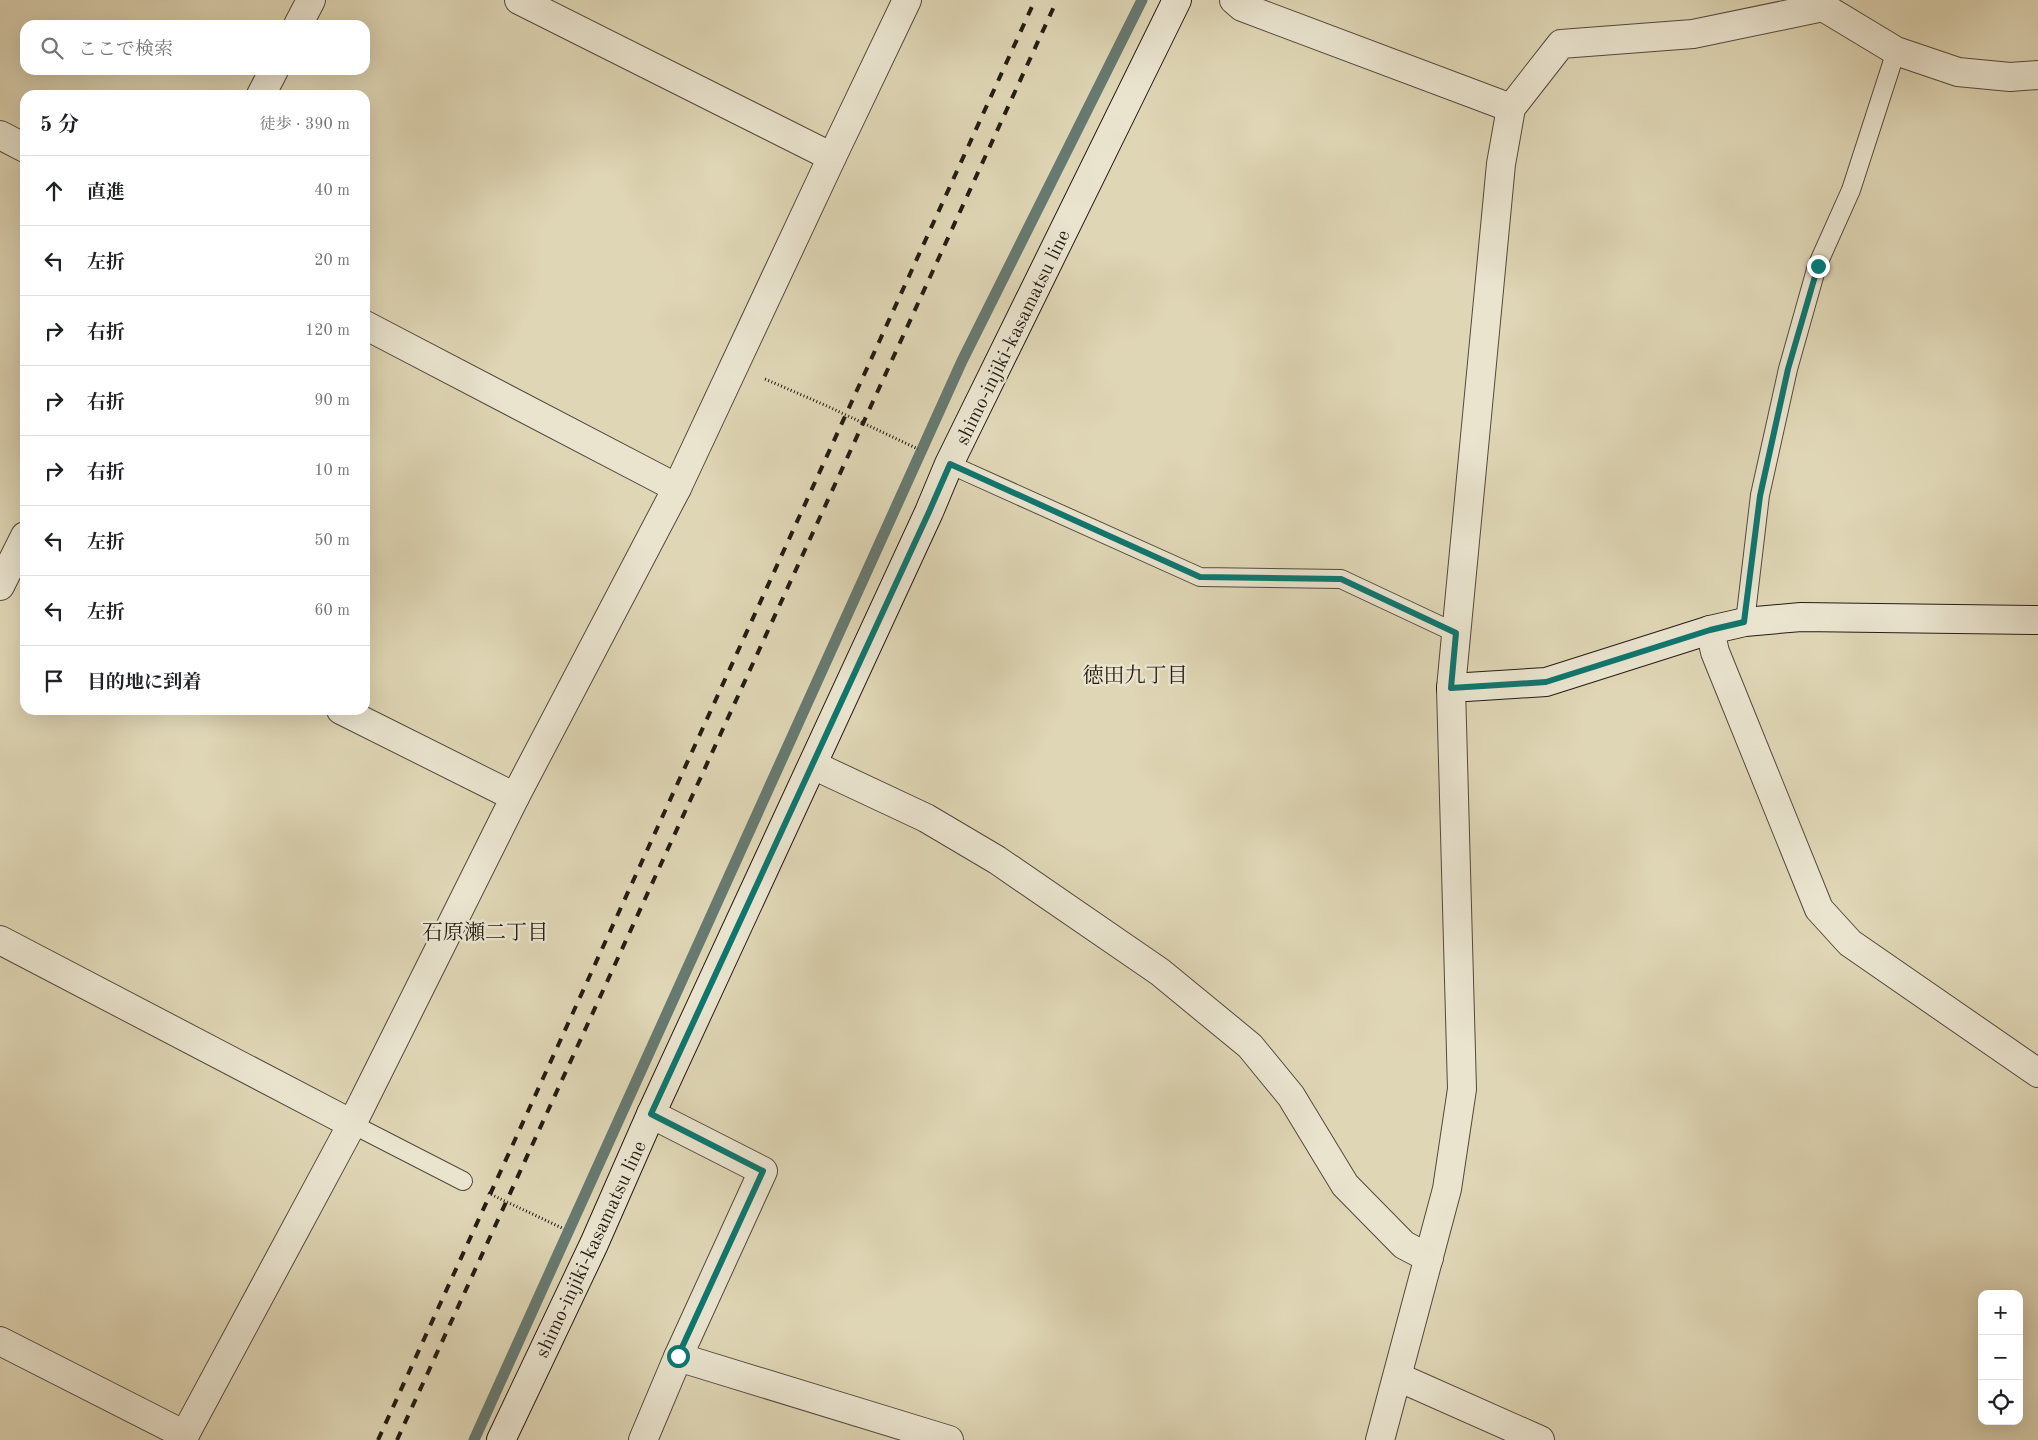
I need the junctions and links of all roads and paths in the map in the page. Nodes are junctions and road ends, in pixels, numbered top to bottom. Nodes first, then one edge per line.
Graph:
1 (311, 0) edge
2 (519, 0) edge
3 (907, 0) edge
4 (1178, 0) edge
5 (1234, 0) edge
6 (301, 20) edge
7 (1896, 51) junction
8 (271, 75) edge
9 (2038, 75) edge
10 (264, 90) edge
11 (1511, 108) junction
12 (0, 135) edge
13 (20, 145) edge
14 (832, 157) junction
15 (370, 328) edge
16 (734, 366) junction
17 (950, 464) junction
18 (677, 488) junction
19 (17, 544) edge
20 (0, 586) edge
21 (2038, 620) edge
22 (1744, 622) junction
23 (1710, 630) junction
24 (1456, 633) junction
25 (1451, 688) junction
26 (351, 715) edge
27 (812, 765) junction
28 (516, 797) junction
29 (0, 940) edge
30 (2038, 1073) edge
31 (651, 1114) junction
32 (352, 1124) junction
33 (463, 1181) joint
34 (594, 1244) junction
35 (1429, 1258) junction
36 (0, 1341) edge
37 (678, 1356) junction
38 (1398, 1377) junction
39 (183, 1437) edge
40 (501, 1440) edge
41 (642, 1440) edge
42 (949, 1440) edge
43 (1380, 1440) edge
44 (1540, 1440) edge

1 - 6 street
2 - 14 street
3 - 14 street
4 - 17 street, shimo-injiki-kasamatsu line
5 - 11 street
7 - 9 street
7 - 11 street
7 - 22 lane
8 - 10 street
11 - 24 street
12 - 13 street
14 - 16 street
15 - 18 street
16 - 17 path
16 - 18 street
17 - 24 lane
17 - 27 street, shimo-injiki-kasamatsu line
18 - 28 street
19 - 20 street
21 - 22 street
22 - 23 street
23 - 25 street
23 - 30 street
24 - 25 street
25 - 35 street
26 - 28 street
27 - 31 street, shimo-injiki-kasamatsu line
27 - 35 street
28 - 32 street
29 - 32 street
31 - 34 street, shimo-injiki-kasamatsu line
31 - 37 street
32 - 33 lane
32 - 39 street
33 - 34 path
34 - 40 street, shimo-injiki-kasamatsu line
35 - 38 street
36 - 39 street
37 - 41 street
37 - 42 street
38 - 43 street
38 - 44 street

